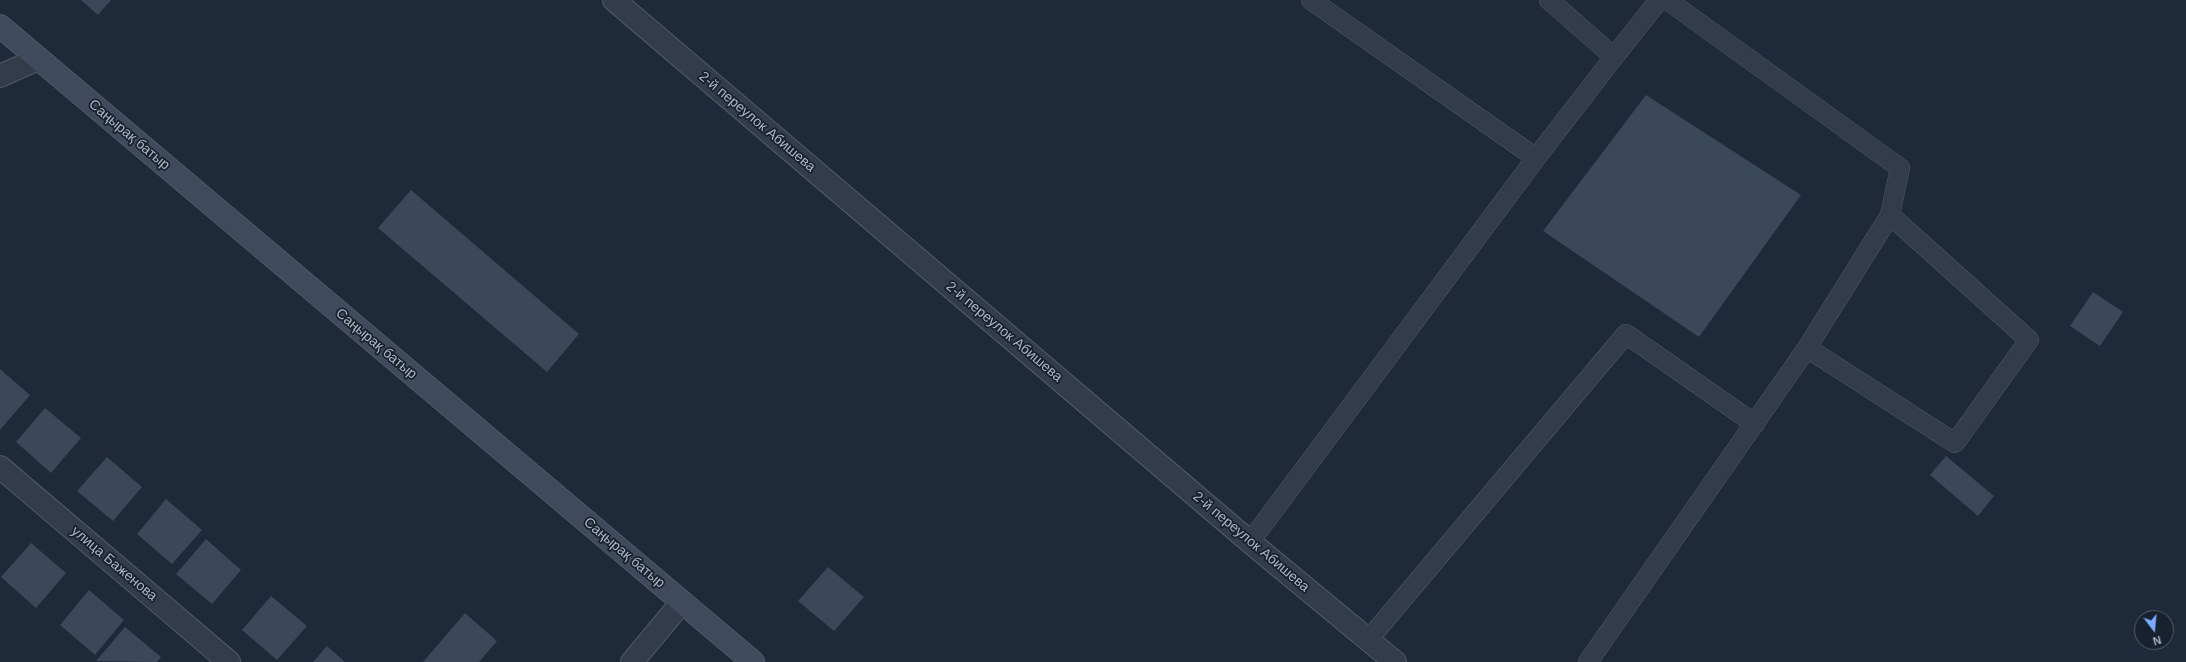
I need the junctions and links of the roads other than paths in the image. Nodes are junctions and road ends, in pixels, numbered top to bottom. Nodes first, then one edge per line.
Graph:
1 (614, 0) edge
2 (1311, 0) edge
3 (1549, 0) edge
4 (1658, 0) edge
5 (1667, 0) edge
6 (0, 26) edge
7 (1614, 57) junction
8 (38, 59) junction
9 (0, 76) edge
10 (1536, 158) junction
11 (1890, 215) junction
12 (1807, 348) junction
13 (1755, 424) junction
14 (0, 467) edge
15 (1250, 542) junction
16 (682, 602) junction
17 (1369, 639) junction
18 (229, 662) edge
19 (632, 662) edge
20 (753, 662) edge
21 (1395, 662) edge
22 (1588, 662) edge

1 - 15 street, 2-й переулок Абишева
2 - 10 lane
3 - 7 lane
4 - 7 lane
5 - 11 lane
6 - 8 street, Саңырақ батыр
7 - 10 lane
8 - 9 street
8 - 16 street, Саңырақ батыр
10 - 15 lane
11 - 12 lane
11 - 12 lane
12 - 13 lane
13 - 17 lane
13 - 22 lane
14 - 18 street, улица Баженова
15 - 17 street, 2-й переулок Абишева
16 - 19 street
16 - 20 street, Саңырақ батыр
17 - 21 street, 2-й переулок Абишева

